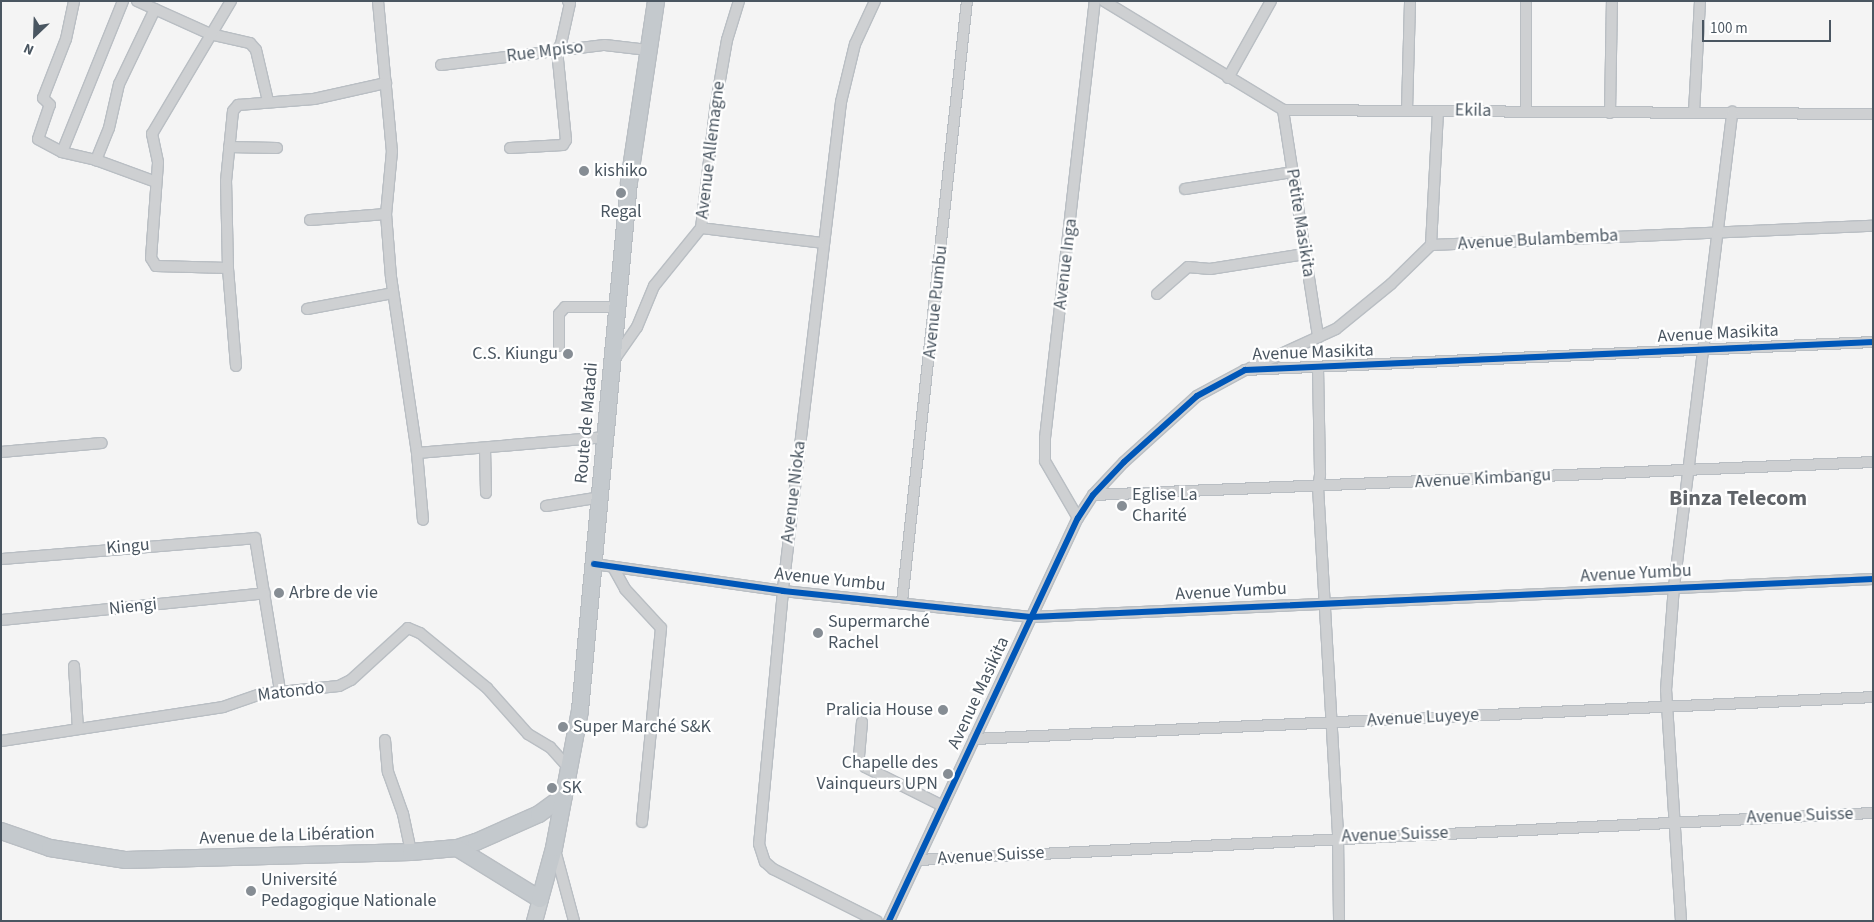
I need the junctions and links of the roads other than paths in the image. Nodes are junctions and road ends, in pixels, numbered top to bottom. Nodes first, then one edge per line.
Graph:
1 (74, 1) edge
2 (123, 1) edge
3 (137, 1) edge
4 (231, 1) edge
5 (378, 1) edge
6 (568, 1) edge
7 (656, 1) edge
8 (739, 1) edge
9 (875, 1) edge
10 (967, 1) edge
11 (1095, 1) edge
12 (1104, 1) edge
13 (1271, 1) edge
14 (1410, 1) edge
15 (1526, 1) edge
16 (1612, 1) edge
17 (1700, 1) edge
18 (155, 10) junction
19 (210, 34) junction
20 (557, 50) junction
21 (648, 50) junction
22 (441, 65) dead end
23 (1228, 78) junction
24 (386, 84) junction
25 (268, 101) junction
26 (1283, 110) junction
27 (1407, 110) junction
28 (1438, 111) junction
29 (1526, 112) junction
30 (1694, 112) junction
31 (1732, 112) junction
32 (1610, 113) junction
33 (1873, 114) edge
34 (229, 147) junction
35 (277, 148) dead end
36 (510, 148) dead end
37 (62, 152) junction
38 (96, 160) junction
39 (1292, 172) junction
40 (156, 182) junction
41 (1185, 189) dead end
42 (386, 214) junction
43 (310, 220) dead end
44 (1873, 226) edge
45 (701, 228) junction
46 (1718, 230) junction
47 (823, 243) junction
48 (1431, 245) junction
49 (1305, 254) junction
50 (228, 268) junction
51 (393, 293) junction
52 (1157, 294) dead end
53 (617, 307) junction
54 (307, 309) dead end
55 (1318, 337) junction
56 (1873, 342) edge
57 (559, 346) dead end
58 (1704, 350) junction
59 (612, 363) junction
60 (236, 366) dead end
61 (1318, 368) junction
62 (1245, 370) junction
63 (606, 438) junction
64 (102, 443) dead end
65 (485, 448) junction
66 (1, 452) edge
67 (417, 454) junction
68 (1873, 462) edge
69 (1689, 470) junction
70 (1318, 487) junction
71 (486, 494) dead end
72 (1093, 495) junction
73 (601, 497) junction
74 (546, 506) dead end
75 (1078, 518) junction
76 (423, 520) dead end
77 (1, 558) edge
78 (594, 564) junction
79 (613, 567) junction
80 (1873, 579) edge
81 (1674, 587) junction
82 (783, 591) junction
83 (265, 593) junction
84 (902, 602) junction
85 (1324, 602) junction
86 (1031, 617) junction
87 (1, 620) edge
88 (74, 666) dead end
89 (280, 691) junction
90 (1873, 697) edge
91 (1668, 705) junction
92 (862, 722) dead end
93 (1330, 723) junction
94 (78, 729) junction
95 (385, 740) dead end
96 (974, 740) junction
97 (1, 742) edge
98 (570, 769) junction
99 (564, 796) junction
100 (943, 806) junction
101 (1873, 813) edge
102 (1676, 821) junction
103 (642, 822) dead end
104 (1, 831) edge
105 (1338, 837) junction
106 (457, 848) junction
107 (554, 848) junction
108 (411, 852) junction
109 (918, 860) junction
110 (540, 899) junction
111 (534, 921) edge
112 (574, 921) edge
113 (877, 921) edge
114 (889, 921) edge
115 (1338, 921) edge
116 (1681, 921) edge

1 - 37 street
2 - 37 street
3 - 18 street
4 - 19 street
5 - 24 street
6 - 20 street
7 - 21 highway, Route de Matadi
8 - 45 street, Avenue Allemagne
9 - 47 street, Avenue Nioka
10 - 84 street, Avenue Pumbu
11 - 75 street, Avenue Inga
12 - 23 street
13 - 23 street
14 - 27 street
15 - 29 street
16 - 32 street
17 - 30 street
18 - 19 street
18 - 38 street
19 - 25 street
19 - 40 street
20 - 21 street, Rue Mpiso
20 - 22 street, Rue Mpiso
20 - 36 street
21 - 53 highway, Route de Matadi
23 - 26 street
24 - 25 street
24 - 42 street
25 - 34 street
26 - 27 street, Ekila
26 - 39 street, Petite Masikita
27 - 28 street, Ekila
28 - 29 street, Ekila
28 - 48 street
29 - 32 street, Ekila
30 - 31 street, Ekila
30 - 32 street, Ekila
31 - 33 street, Ekila
31 - 46 street
34 - 35 street
34 - 50 street
37 - 38 street
38 - 40 street
39 - 41 street
39 - 49 street, Petite Masikita
40 - 50 street
42 - 43 street
42 - 51 street
44 - 46 street, Avenue Bulambemba
45 - 47 street
45 - 59 street, Avenue Allemagne
46 - 48 street, Avenue Bulambemba
46 - 58 street
47 - 82 street, Avenue Nioka
48 - 55 street
49 - 52 street
49 - 55 street, Petite Masikita
50 - 60 street
51 - 54 street
51 - 67 street
53 - 57 street
53 - 59 highway, Route de Matadi
55 - 62 street
56 - 58 street, Avenue Masikita
58 - 61 street, Avenue Masikita
58 - 69 street
59 - 63 highway, Route de Matadi
61 - 62 street, Avenue Masikita
61 - 70 street
62 - 72 street, Avenue Masikita
63 - 65 street
63 - 73 highway, Route de Matadi
64 - 66 street
65 - 67 street
65 - 71 street
67 - 76 street
68 - 69 street, Avenue Kimbangu
69 - 70 street, Avenue Kimbangu
69 - 81 street
70 - 72 street, Avenue Kimbangu
70 - 85 street
72 - 75 street, Avenue Masikita
73 - 74 street
73 - 78 highway, Route de Matadi
75 - 86 street, Avenue Masikita
77 - 83 street, Kingu
78 - 79 street, Avenue Yumbu
78 - 98 highway, Route de Matadi
79 - 82 street, Avenue Yumbu
79 - 103 street
80 - 81 street, Avenue Yumbu
81 - 85 street, Avenue Yumbu
81 - 91 street
82 - 84 street, Avenue Yumbu
82 - 113 street, Avenue Nioka
83 - 87 street, Niengi
83 - 89 street
84 - 86 street, Avenue Yumbu
85 - 86 street, Avenue Yumbu
85 - 93 street
86 - 96 street, Avenue Masikita
88 - 94 street
89 - 94 street, Matondo
89 - 98 street, Matondo
90 - 91 street, Avenue Luyeye
91 - 93 street, Avenue Luyeye
91 - 102 street
92 - 100 street
93 - 96 street, Avenue Luyeye
93 - 105 street
94 - 97 street, Matondo
95 - 108 street
96 - 100 street, Avenue Masikita
98 - 99 highway, Route de Matadi
99 - 106 highway, Avenue de la Libération
99 - 107 highway, Route de Matadi
100 - 109 street, Avenue Masikita
101 - 102 street, Avenue Suisse
102 - 105 street, Avenue Suisse
102 - 116 street
104 - 108 highway, Avenue de la Libération
105 - 109 street, Avenue Suisse
105 - 115 street
106 - 108 highway, Avenue de la Libération
106 - 110 highway
107 - 110 highway, Route de Matadi
107 - 112 street
109 - 114 street, Avenue Masikita
110 - 111 main road

